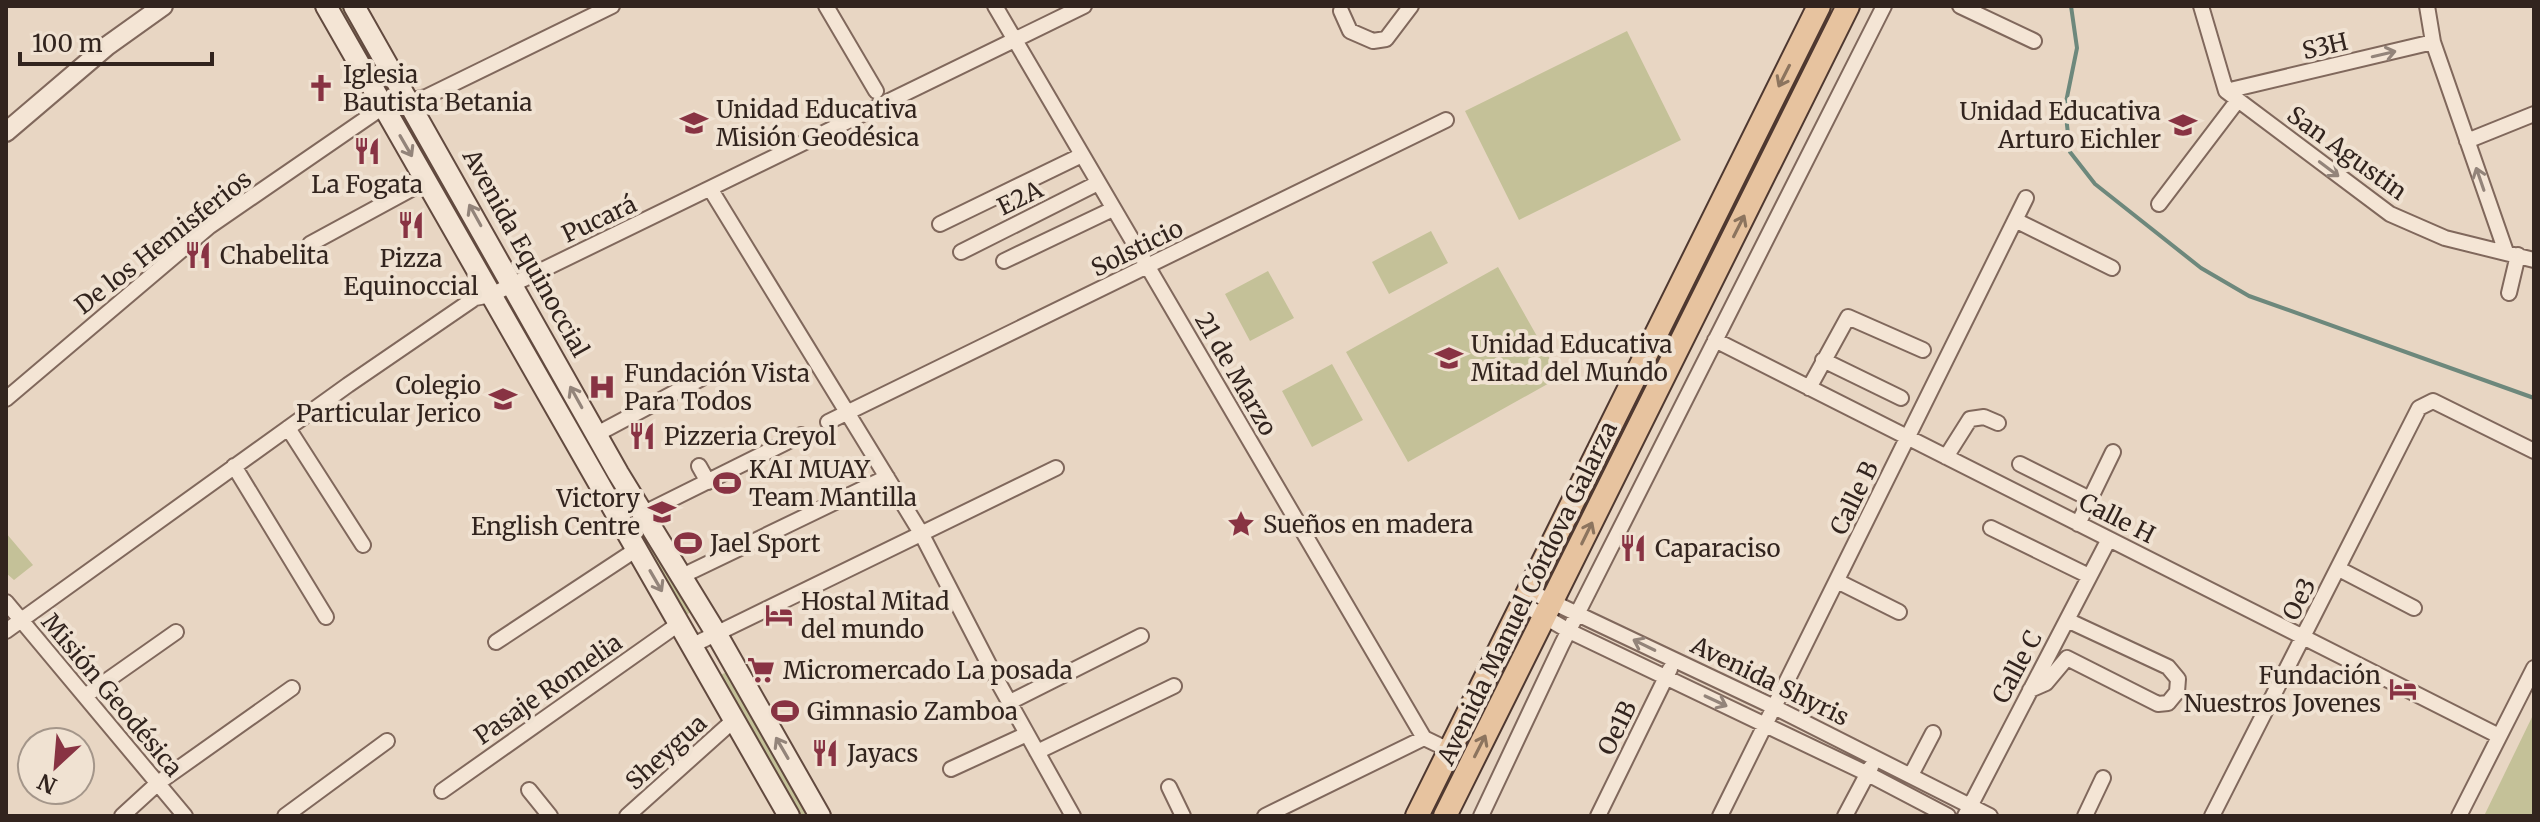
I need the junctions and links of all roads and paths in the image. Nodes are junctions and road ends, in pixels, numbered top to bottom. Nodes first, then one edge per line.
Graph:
1 (163, 6) edge
2 (326, 6) edge
3 (354, 6) edge
4 (612, 6) edge
5 (826, 6) edge
6 (995, 6) edge
7 (1084, 6) edge
8 (1411, 6) edge
9 (1819, 6) edge
10 (1848, 6) edge
11 (1884, 6) edge
12 (1960, 6) edge
13 (2201, 6) edge
14 (2427, 6) edge
15 (1341, 11) dead end
16 (1015, 40) junction
17 (2034, 41) dead end
18 (2433, 42) junction
19 (876, 91) dead end
20 (2232, 96) junction
21 (409, 98) junction
22 (383, 107) junction
23 (2534, 114) edge
24 (1446, 120) dead end
25 (6, 132) edge
26 (2467, 141) junction
27 (1776, 151) junction
28 (1082, 155) junction
29 (1803, 165) junction
30 (426, 181) junction
31 (1098, 183) junction
32 (711, 190) junction
33 (2026, 198) dead end
34 (2159, 204) dead end
35 (1113, 209) junction
36 (2015, 220) junction
37 (940, 224) dead end
38 (310, 244) dead end
39 (961, 252) dead end
40 (2512, 254) junction
41 (2534, 260) edge
42 (1004, 261) dead end
43 (1148, 268) junction
44 (2112, 268) dead end
45 (513, 283) junction
46 (1679, 285) junction
47 (2509, 293) dead end
48 (491, 295) junction
49 (1703, 296) junction
50 (1715, 340) junction
51 (1923, 350) dead end
52 (1823, 360) junction
53 (702, 378) dead end
54 (1809, 388) junction
55 (1901, 398) dead end
56 (6, 399) edge
57 (846, 412) junction
58 (828, 422) dead end
59 (1998, 423) dead end
60 (288, 428) junction
61 (597, 434) junction
62 (801, 435) dead end
63 (1908, 438) junction
64 (2534, 451) edge
65 (2113, 452) dead end
66 (1946, 457) junction
67 (2020, 464) dead end
68 (234, 466) junction
69 (699, 466) dead end
70 (1056, 468) dead end
71 (887, 477) junction
72 (708, 482) junction
73 (2090, 499) junction
74 (644, 513) junction
75 (2078, 524) junction
76 (1991, 528) dead end
77 (921, 533) junction
78 (2109, 539) junction
79 (363, 545) dead end
80 (637, 549) junction
81 (2339, 569) junction
82 (682, 576) junction
83 (2089, 576) junction
84 (1837, 581) junction
85 (1526, 597) junction
86 (6, 602) edge
87 (2414, 608) dead end
88 (1549, 609) junction
89 (1899, 612) dead end
90 (1578, 613) junction
91 (326, 617) dead end
92 (19, 619) junction
93 (2067, 620) junction
94 (680, 623) junction
95 (6, 631) edge
96 (1569, 631) junction
97 (176, 632) dead end
98 (716, 633) junction
99 (1141, 636) dead end
100 (2305, 636) junction
101 (496, 642) dead end
102 (693, 645) junction
103 (1675, 660) junction
104 (2534, 668) edge
105 (1667, 678) junction
106 (1174, 686) dead end
107 (292, 688) dead end
108 (2030, 690) junction
109 (85, 696) junction
110 (1010, 702) junction
111 (1774, 707) junction
112 (734, 720) junction
113 (1766, 725) junction
114 (1933, 733) dead end
115 (1027, 734) junction
116 (2499, 736) junction
117 (1424, 738) junction
118 (387, 741) dead end
119 (1451, 751) junction
120 (1037, 752) junction
121 (1876, 758) junction
122 (951, 769) dead end
123 (1868, 774) junction
124 (1911, 775) junction
125 (2103, 778) dead end
126 (158, 783) junction
127 (1169, 787) dead end
128 (529, 790) dead end
129 (442, 791) dead end
130 (1967, 811) edge
131 (122, 816) edge
132 (185, 816) edge
133 (285, 816) edge
134 (550, 816) edge
135 (627, 816) edge
136 (789, 816) edge
137 (820, 816) edge
138 (1073, 816) edge
139 (1183, 816) edge
140 (1265, 816) edge
141 (1417, 816) edge
142 (1445, 816) edge
143 (1481, 816) edge
144 (1598, 816) edge
145 (1720, 816) edge
146 (1845, 816) edge
147 (1948, 816) edge
148 (1990, 816) edge
149 (2085, 816) edge
150 (2212, 816) edge
151 (2459, 816) edge

1 - 25 street
2 - 22 main road, Avenida Equinoccial
3 - 21 main road, Avenida Equinoccial
4 - 21 street, De los Hemisferios
5 - 19 street
6 - 16 street, 21 de Marzo
7 - 16 street, Pucará
8 - 15 street
9 -> 46 main road, Avenida Manuel Córdova Galarza
10 - 27 main road, Avenida Manuel Córdova Galarza
11 - 29 street
12 - 17 street
13 - 20 street
14 - 18 street
16 - 28 street, 21 de Marzo
16 - 32 street, Pucará
20 -> 18 street, S3H
18 - 26 street
20 - 34 street
20 -> 40 street, San Agustin
21 - 22 street, De los Hemisferios
45 -> 21 main road, Avenida Equinoccial
22 -> 30 main road, Avenida Equinoccial
22 - 56 street, De los Hemisferios
23 - 26 street
24 - 43 street, Solsticio
40 -> 26 street
27 - 29 street
49 -> 27 main road, Avenida Manuel Córdova Galarza
28 - 31 street, 21 de Marzo
28 - 37 street
29 - 50 street
30 - 38 street
30 - 48 main road, Avenida Equinoccial
31 - 35 street, 21 de Marzo
31 - 39 street, E2A
32 - 45 street, Pucará
32 - 57 street
33 - 36 street, Calle B
35 - 42 street
35 - 43 street, 21 de Marzo
36 - 44 street
36 - 63 street, Calle B
40 - 41 street, San Agustin
40 - 47 street
43 - 57 street, Solsticio
43 - 117 street, 21 de Marzo
45 - 48 street, Pucará
61 -> 45 main road, Avenida Equinoccial
46 - 49 main road
46 - 85 main road, Avenida Manuel Córdova Galarza
48 - 60 street, Pucará
48 - 80 main road, Avenida Equinoccial
88 -> 49 main road, Avenida Manuel Córdova Galarza
50 - 54 street, Calle H
50 - 90 street
51 - 52 street
52 - 54 street
52 - 55 street
53 - 61 street
54 - 63 street, Calle H
57 - 58 street, Solsticio
57 - 71 street
59 - 66 street
60 - 68 street, Pucará
60 - 79 street
61 - 74 main road, Avenida Equinoccial
62 - 72 street
63 - 66 street, Calle H
63 - 84 street, Calle B
64 - 81 street, Oe3
65 - 73 street
66 - 75 street, Calle H
67 - 73 street
68 - 91 street
68 - 92 street, Pucará
69 - 72 street
70 - 77 street
71 - 77 street
71 - 82 street
72 - 74 street
73 - 75 street
74 - 82 main road, Avenida Equinoccial
75 - 78 street, Calle H
76 - 83 street
77 - 98 street
77 - 110 street
78 - 83 street, Calle C
78 - 100 street, Calle H
80 -> 94 main road, Avenida Equinoccial
80 - 101 street
81 - 87 street
81 - 100 street, Oe3
82 - 98 main road, Avenida Equinoccial
83 - 93 street, Calle C
84 - 89 street
84 - 111 street, Calle B
85 - 88 street, Avenida Shyris
85 - 119 main road, Avenida Manuel Córdova Galarza
86 - 92 street, Misión Geodésica
88 - 90 street, Avenida Shyris
88 - 96 street, Avenida Shyris
142 -> 88 main road, Avenida Manuel Córdova Galarza
90 - 96 street
103 -> 90 street, Avenida Shyris
92 - 95 street, Pucará
92 - 109 street, Misión Geodésica
93 - 108 street, Calle C
93 - 108 street
94 - 102 main road, Avenida Equinoccial
94 - 129 street, Pasaje Romelia
96 - 105 street, Avenida Shyris
96 - 143 street
97 - 109 street
98 - 102 street
137 -> 98 main road, Avenida Equinoccial
99 - 110 street
100 - 116 street, Calle H
100 - 150 street, Oe3
102 - 112 main road, Avenida Equinoccial
103 - 105 street, Oe1B
103 - 111 street, Avenida Shyris
104 - 116 street
105 -> 113 street, Avenida Shyris
105 - 144 street, Oe1B
106 - 120 street
107 - 126 street
108 - 130 street, Calle C
109 - 126 street, Misión Geodésica
110 - 115 street
111 - 113 street, Calle B
111 - 121 street, Avenida Shyris
112 - 135 street, Sheygua
112 - 136 main road, Avenida Equinoccial
113 - 123 street, Avenida Shyris
113 - 145 street, Calle B
114 - 124 street
115 - 120 street
115 - 122 street
116 - 151 street
117 - 119 street
117 - 140 street
118 - 133 street
119 - 141 main road, Avenida Manuel Córdova Galarza
120 - 138 street
121 - 123 street
121 - 124 street, Avenida Shyris
123 - 146 street
123 - 147 street, Avenida Shyris
124 - 130 street, Avenida Shyris
125 - 149 street
126 - 131 street
126 - 132 street, Misión Geodésica
127 - 139 street
128 - 134 street
130 - 148 street, Avenida Shyris

